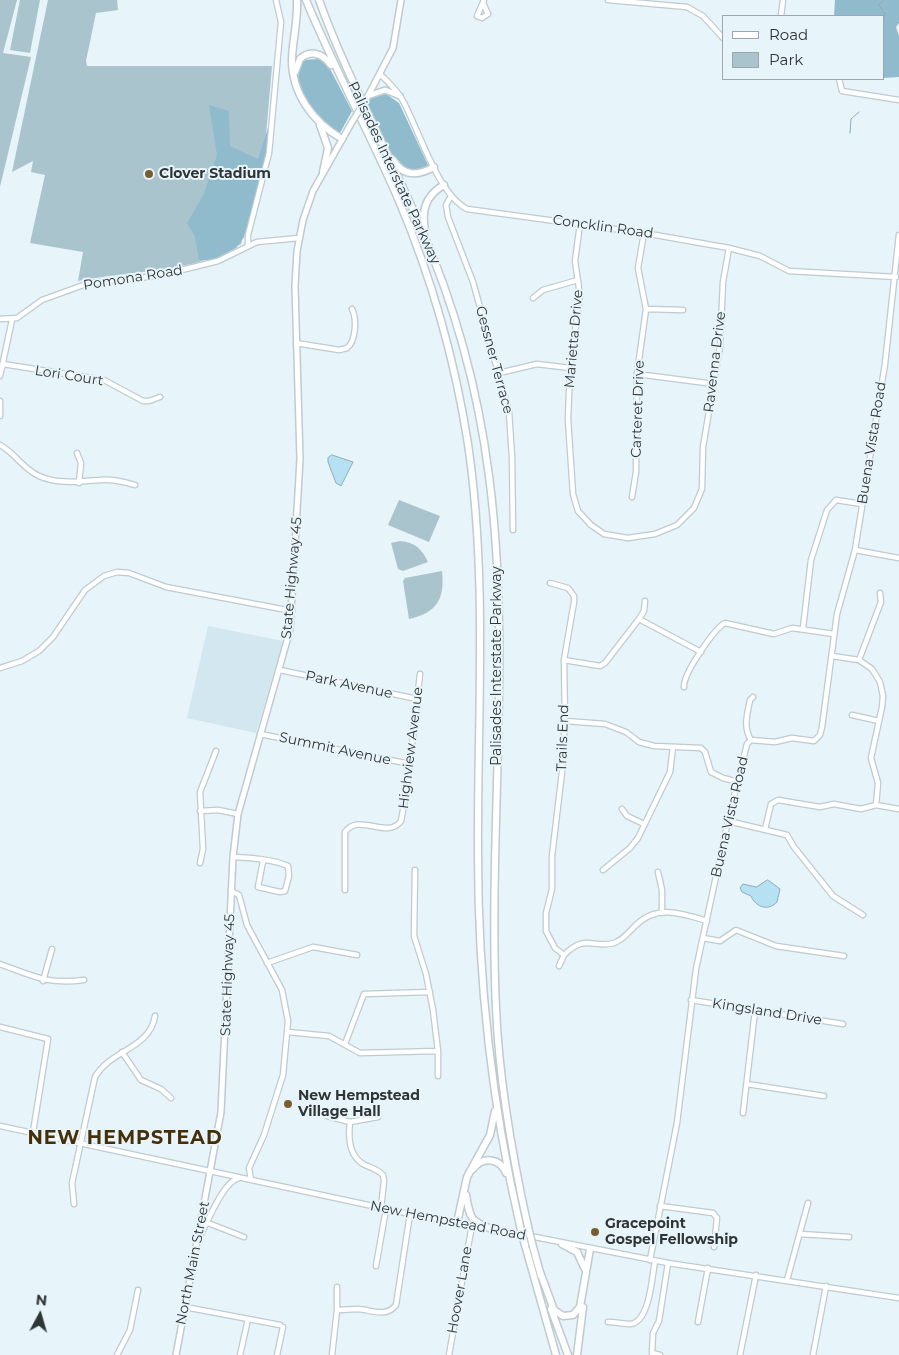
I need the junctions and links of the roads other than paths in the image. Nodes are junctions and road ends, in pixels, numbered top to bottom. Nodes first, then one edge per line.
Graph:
1 (276, 0) edge
2 (297, 0) edge
3 (306, 0) edge
4 (319, 0) edge
5 (401, 0) edge
6 (608, 0) edge
7 (783, 0) edge
8 (781, 15) edge
9 (722, 37) edge
10 (381, 75) junction
11 (839, 80) edge
12 (296, 83) junction
13 (368, 96) junction
14 (400, 96) junction
15 (899, 100) edge
16 (357, 111) junction
17 (312, 114) junction
18 (375, 130) junction
19 (342, 139) junction
20 (434, 167) junction
21 (323, 172) junction
22 (444, 185) junction
23 (451, 196) junction
24 (580, 224) junction
25 (644, 233) junction
26 (899, 235) edge
27 (299, 238) junction
28 (248, 245) junction
29 (729, 248) junction
30 (440, 276) junction
31 (896, 277) junction
32 (578, 280) junction
33 (533, 298) dead end
34 (352, 309) dead end
35 (646, 309) junction
36 (683, 310) dead end
37 (0, 319) edge
38 (12, 320) junction
39 (296, 343) junction
40 (3, 364) junction
41 (570, 368) junction
42 (499, 373) junction
43 (636, 374) junction
44 (0, 376) edge
45 (714, 384) junction
46 (160, 397) dead end
47 (0, 400) edge
48 (0, 416) edge
49 (0, 445) edge
50 (703, 447) joint
51 (77, 453) dead end
52 (79, 483) junction
53 (136, 485) dead end
54 (632, 497) dead end
55 (862, 504) junction
56 (513, 530) dead end
57 (855, 550) junction
58 (899, 558) edge
59 (550, 583) dead end
60 (880, 593) dead end
61 (644, 601) dead end
62 (292, 611) junction
63 (639, 619) junction
64 (803, 628) junction
65 (834, 634) junction
66 (701, 652) junction
67 (832, 656) junction
68 (564, 660) junction
69 (859, 660) junction
70 (0, 668) edge
71 (280, 670) junction
72 (420, 674) dead end
73 (684, 687) dead end
74 (752, 697) dead end
75 (417, 699) junction
76 (852, 715) dead end
77 (565, 721) junction
78 (880, 721) junction
79 (260, 734) junction
80 (751, 740) junction
81 (673, 747) junction
82 (216, 751) dead end
83 (410, 764) junction
84 (738, 782) junction
85 (876, 805) junction
86 (622, 809) dead end
87 (899, 809) edge
88 (200, 811) junction
89 (238, 814) junction
90 (728, 821) junction
91 (644, 824) junction
92 (765, 828) junction
93 (233, 857) junction
94 (264, 861) junction
95 (200, 862) dead end
96 (415, 870) dead end
97 (603, 870) dead end
98 (658, 872) dead end
99 (345, 890) dead end
100 (231, 891) junction
101 (662, 911) junction
102 (863, 915) dead end
103 (707, 920) junction
104 (703, 938) junction
105 (52, 949) dead end
106 (358, 955) dead end
107 (564, 955) junction
108 (844, 956) dead end
109 (268, 963) junction
110 (0, 964) edge
111 (559, 966) dead end
112 (84, 980) dead end
113 (43, 981) junction
114 (430, 992) junction
115 (691, 1000) junction
116 (755, 1011) junction
117 (155, 1016) dead end
118 (843, 1024) dead end
119 (0, 1027) edge
120 (288, 1032) junction
121 (345, 1044) junction
122 (438, 1051) junction
123 (122, 1052) junction
124 (492, 1070) junction
125 (438, 1076) dead end
126 (747, 1084) junction
127 (824, 1096) dead end
128 (171, 1098) dead end
129 (743, 1113) dead end
130 (328, 1116) dead end
131 (378, 1117) dead end
132 (350, 1122) junction
133 (0, 1126) edge
134 (33, 1132) junction
135 (81, 1142) junction
136 (250, 1164) junction
137 (211, 1171) junction
138 (234, 1176) junction
139 (241, 1178) junction
140 (251, 1180) junction
141 (466, 1196) junction
142 (808, 1203) dead end
143 (74, 1204) dead end
144 (660, 1206) junction
145 (383, 1209) junction
146 (410, 1214) junction
147 (518, 1218) junction
148 (208, 1222) junction
149 (458, 1223) junction
150 (472, 1225) junction
151 (495, 1230) junction
152 (800, 1234) junction
153 (244, 1237) dead end
154 (849, 1237) dead end
155 (197, 1242) junction
156 (562, 1244) junction
157 (714, 1247) dead end
158 (591, 1249) junction
159 (653, 1261) junction
160 (668, 1263) junction
161 (376, 1266) dead end
162 (708, 1268) junction
163 (540, 1272) junction
164 (586, 1274) junction
165 (756, 1275) junction
166 (787, 1280) junction
167 (826, 1286) junction
168 (337, 1287) dead end
169 (138, 1290) dead end
170 (898, 1297) edge
171 (185, 1307) junction
172 (337, 1310) junction
173 (248, 1319) junction
174 (608, 1322) dead end
175 (698, 1322) dead end
176 (117, 1355) edge
177 (176, 1355) edge
178 (240, 1355) edge
179 (277, 1355) edge
180 (332, 1355) edge
181 (449, 1355) edge
182 (556, 1355) edge
183 (568, 1355) edge
184 (577, 1355) edge
185 (660, 1355) edge
186 (740, 1355) edge
187 (812, 1355) edge

1 - 28 street
2 - 12 highway
3 - 16 highway, Palisades Interstate Parkway
4 - 18 highway, Palisades Interstate Parkway
5 - 10 main road, State Highway 45
6 - 9 street
7 - 8 street
10 - 13 main road, State Highway 45
10 - 14 street, Concklin Road
11 - 15 street
12 - 16 highway
12 - 17 highway
13 - 14 main road
13 - 19 main road, State Highway 45, bridge
14 - 20 street, Concklin Road
16 - 124 highway, Palisades Interstate Parkway
17 - 19 highway
17 - 21 highway
18 - 20 highway
18 - 30 highway, Palisades Interstate Parkway
19 - 21 main road, State Highway 45
20 - 22 street, Concklin Road
21 - 27 main road, State Highway 45
22 - 23 street, Concklin Road
22 - 30 highway
23 - 24 street, Concklin Road
23 - 42 street, Gessner Terrace
24 - 25 street, Concklin Road
24 - 32 street, Marietta Drive
25 - 29 street, Concklin Road
25 - 35 street, Carteret Drive
26 - 31 street, Buena Vista Road
27 - 28 street, Pomona Road
27 - 39 main road, State Highway 45
28 - 38 street, Pomona Road
29 - 31 street, Concklin Road
29 - 45 street, Ravenna Drive
30 - 163 highway, Palisades Interstate Parkway, bridge
31 - 55 street, Buena Vista Road
32 - 33 street
32 - 41 street, Marietta Drive
34 - 39 street
35 - 36 street
35 - 43 street, Carteret Drive
37 - 38 street
38 - 40 street
39 - 62 main road, State Highway 45
40 - 44 street
40 - 46 street, Lori Court
41 - 42 street
41 - 50 street, Marietta Drive
42 - 56 street, Gessner Terrace
43 - 45 street
43 - 54 street, Carteret Drive
45 - 50 street, Ravenna Drive
47 - 48 street
49 - 52 street
51 - 52 street
52 - 53 street
55 - 57 street, Buena Vista Road
55 - 64 street
57 - 58 street
57 - 65 street, Buena Vista Road
59 - 68 street, Trails End
60 - 69 street
61 - 63 street
62 - 70 street
62 - 71 main road, State Highway 45
63 - 66 street
63 - 68 street
64 - 65 street
64 - 66 street
65 - 67 street, Buena Vista Road
66 - 73 street
67 - 69 street
67 - 80 street, Buena Vista Road
68 - 77 street, Trails End
69 - 78 street
71 - 75 street, Park Avenue
71 - 79 main road, State Highway 45
72 - 75 street, Highview Avenue
74 - 80 street
75 - 83 street, Highview Avenue
76 - 78 street
77 - 81 street
77 - 107 street, Trails End
78 - 85 street
79 - 83 street, Summit Avenue
79 - 89 main road, State Highway 45
80 - 84 street, Buena Vista Road
81 - 84 street
81 - 91 street
82 - 88 street
83 - 99 street, Highview Avenue
84 - 90 street, Buena Vista Road
85 - 87 street
85 - 92 street
86 - 91 street
88 - 89 street
88 - 95 street
89 - 93 main road, State Highway 45
90 - 92 street
90 - 103 street, Buena Vista Road
91 - 97 street
92 - 102 street
93 - 94 street
93 - 100 main road, State Highway 45
94 - 94 street
96 - 114 street
98 - 101 street
100 - 109 street
100 - 137 main road, State Highway 45
101 - 103 street
101 - 107 street
103 - 104 street, Buena Vista Road
104 - 108 street
104 - 115 street, Buena Vista Road
105 - 113 street
106 - 109 street
107 - 111 street
109 - 120 street
110 - 113 street
112 - 113 street
114 - 121 street
114 - 122 street
115 - 116 street, Kingsland Drive
115 - 144 street, Buena Vista Road
116 - 118 street, Kingsland Drive
116 - 126 street
117 - 123 street
119 - 134 street
120 - 121 street
120 - 136 street
121 - 122 street
122 - 125 street
123 - 128 street
123 - 135 street
124 - 147 highway, Palisades Interstate Parkway
124 - 149 highway
126 - 127 street
126 - 129 street
130 - 132 street
131 - 132 street
132 - 145 street
133 - 134 street, New Hempstead Road
134 - 135 street, New Hempstead Road
135 - 137 street, New Hempstead Road
135 - 143 street
136 - 138 street
136 - 140 street
137 - 138 street, New Hempstead Road
137 - 155 main road, North Main Street
138 - 139 street, New Hempstead Road
139 - 140 street, New Hempstead Road
139 - 148 street
140 - 145 street, New Hempstead Road
141 - 147 highway
141 - 149 highway
141 - 151 highway
142 - 152 street
144 - 157 street
144 - 159 street, Buena Vista Road
145 - 146 street, New Hempstead Road
145 - 161 street
146 - 149 street, New Hempstead Road
146 - 172 street
147 - 182 highway, Palisades Interstate Parkway, bridge
148 - 153 street
148 - 155 street
149 - 150 street, New Hempstead Road
150 - 151 street, New Hempstead Road
150 - 181 street, Hoover Lane
151 - 156 street, New Hempstead Road
152 - 154 street
152 - 166 street
155 - 171 main road, North Main Street
156 - 158 street, New Hempstead Road
156 - 164 highway
158 - 159 street, New Hempstead Road
158 - 164 highway
158 - 184 highway
159 - 160 street, New Hempstead Road
159 - 174 street, Buena Vista Road
160 - 162 street, New Hempstead Road
160 - 185 street
162 - 165 street, New Hempstead Road
162 - 175 street
163 - 164 highway
163 - 183 highway, Palisades Interstate Parkway
165 - 166 street, New Hempstead Road
165 - 186 street
166 - 167 street, New Hempstead Road
167 - 170 street, New Hempstead Road
167 - 187 street
168 - 172 street
169 - 176 street
171 - 173 street
171 - 177 main road, North Main Street
172 - 180 street
173 - 178 street
173 - 179 street

